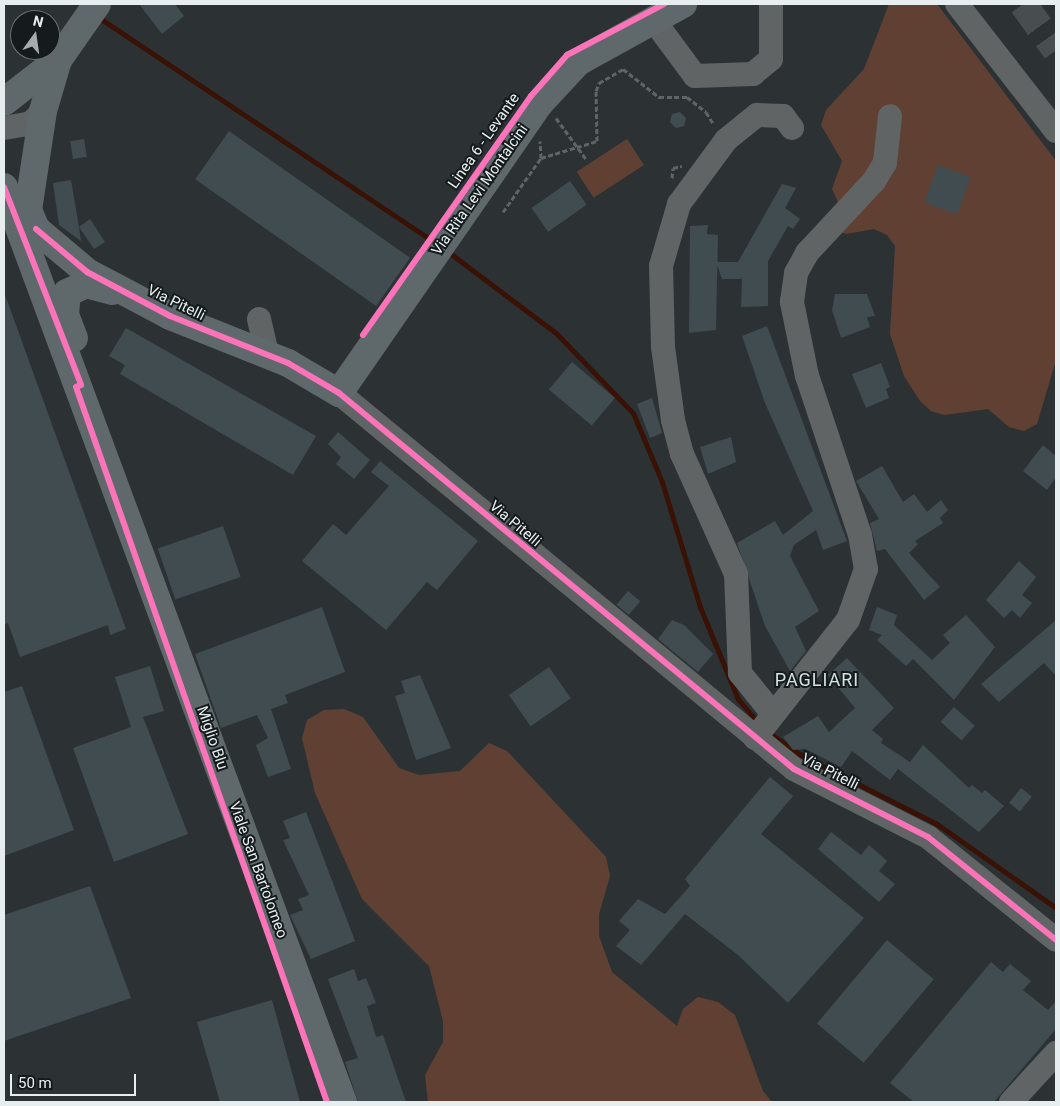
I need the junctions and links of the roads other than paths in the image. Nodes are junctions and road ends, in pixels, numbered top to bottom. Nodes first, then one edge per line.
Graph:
1 (683, 4) edge
2 (771, 4) edge
3 (956, 4) edge
4 (93, 8) edge
5 (656, 22) junction
6 (60, 57) edge
7 (58, 60) joint
8 (10, 95) edge
9 (43, 111) junction
10 (890, 116) dead end
11 (4, 128) edge
12 (792, 128) dead end
13 (1056, 131) edge
14 (4, 187) edge
15 (135, 297) junction
16 (65, 314) joint
17 (259, 319) dead end
18 (267, 355) junction
19 (81, 385) junction
20 (339, 393) junction
21 (763, 727) junction
22 (1056, 940) edge
23 (1056, 1053) edge
24 (343, 1102) edge
25 (1011, 1102) edge

1 - 5 main road, Via Rita Levi Montalcini
2 - 5 street
3 - 13 street
4 - 6 main road
5 - 20 main road, Via Rita Levi Montalcini
7 - 8 main road
7 - 9 main road
9 - 11 street
9 - 15 main road, Via Pitelli
10 - 21 street
12 - 21 street
14 - 19 main road, Viale San Bartolomeo
15 - 16 main road, Via Pitelli
15 - 18 main road, Via Pitelli
16 - 19 main road, Viale San Bartolomeo
17 - 18 street
18 - 20 main road, Via Pitelli
19 - 24 main road, Viale San Bartolomeo
20 - 21 street, Via Pitelli
21 - 22 street, Via Pitelli
23 - 25 street

